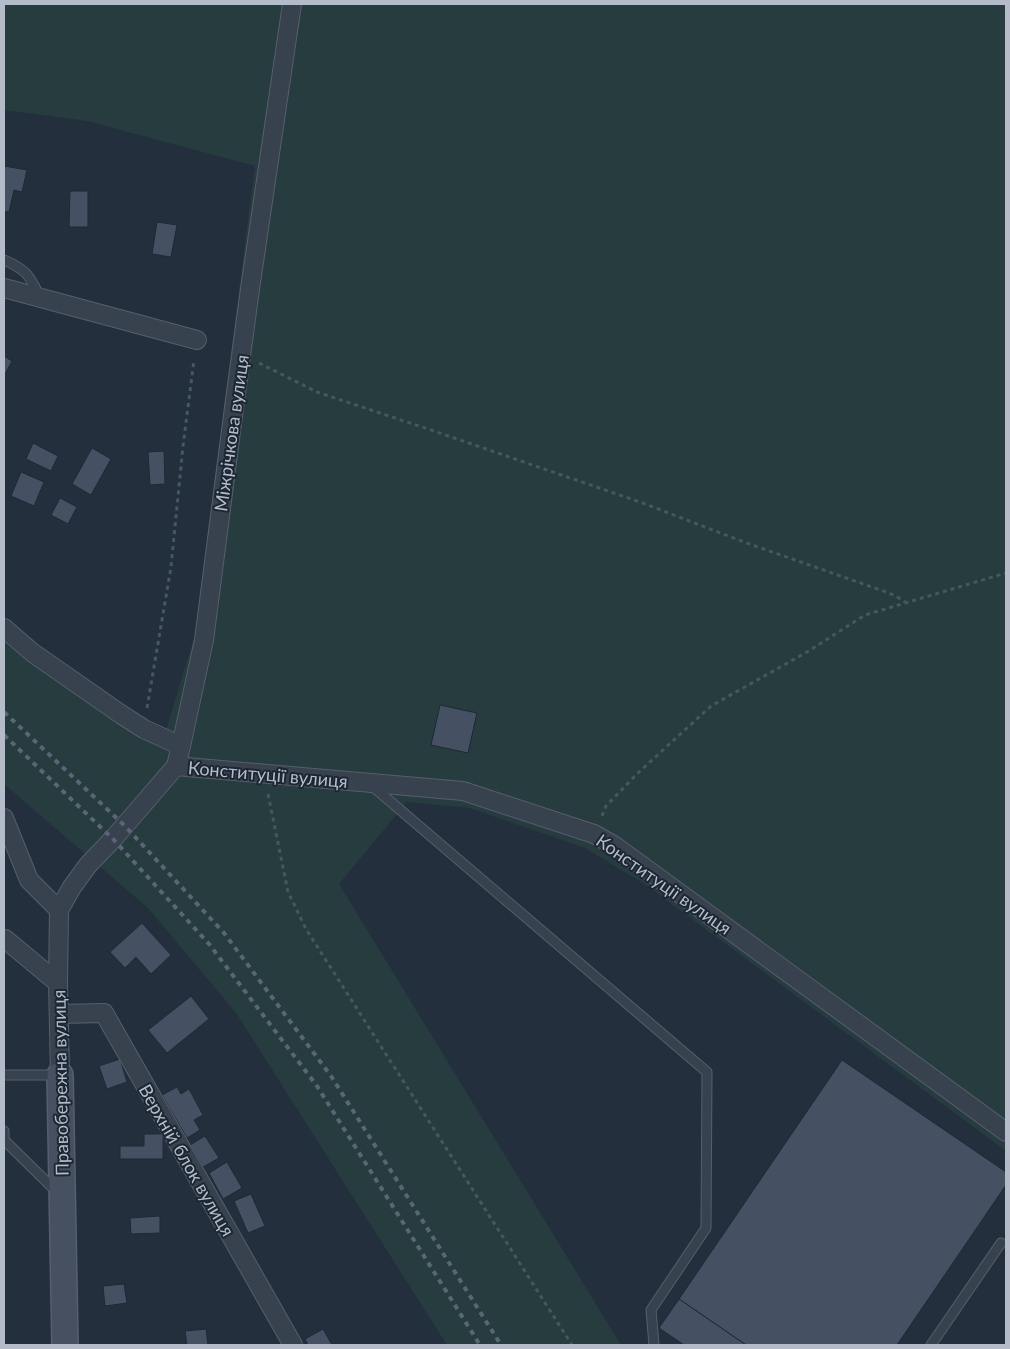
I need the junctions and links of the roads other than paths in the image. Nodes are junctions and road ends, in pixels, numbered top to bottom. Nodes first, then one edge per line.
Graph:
1 (292, 4) edge
2 (4, 260) edge
3 (4, 288) edge
4 (40, 298) junction
5 (197, 340) road end
6 (4, 628) edge
7 (181, 746) junction
8 (176, 766) junction
9 (368, 783) junction
10 (4, 818) edge
11 (113, 839) joint
12 (59, 910) junction
13 (4, 940) edge
14 (58, 983) junction
15 (59, 1014) junction
16 (60, 1074) junction
17 (4, 1075) edge
18 (4, 1131) edge
19 (1006, 1132) edge
20 (62, 1197) junction
21 (1001, 1243) dead end
22 (65, 1345) edge
23 (293, 1345) edge
24 (654, 1345) edge
25 (931, 1345) edge

1 - 7 street, Міжрічкова вулиця, bridge
2 - 4 lane
3 - 4 street
4 - 5 street
6 - 7 street
7 - 8 street, Міжрічкова вулиця
8 - 9 street, Конституції вулиця
8 - 11 street, Міжрічкова вулиця
9 - 19 street, Конституції вулиця
9 - 24 lane
10 - 12 street
11 - 12 street, Правобережна вулиця
12 - 14 street, Правобережна вулиця
13 - 14 street
14 - 15 street, Правобережна вулиця
15 - 16 street, Правобережна вулиця
15 - 23 street, Верхній блок вулиця
16 - 17 lane
16 - 20 street, Правобережна вулиця
18 - 20 lane
20 - 22 street, Правобережна вулиця
21 - 25 lane

